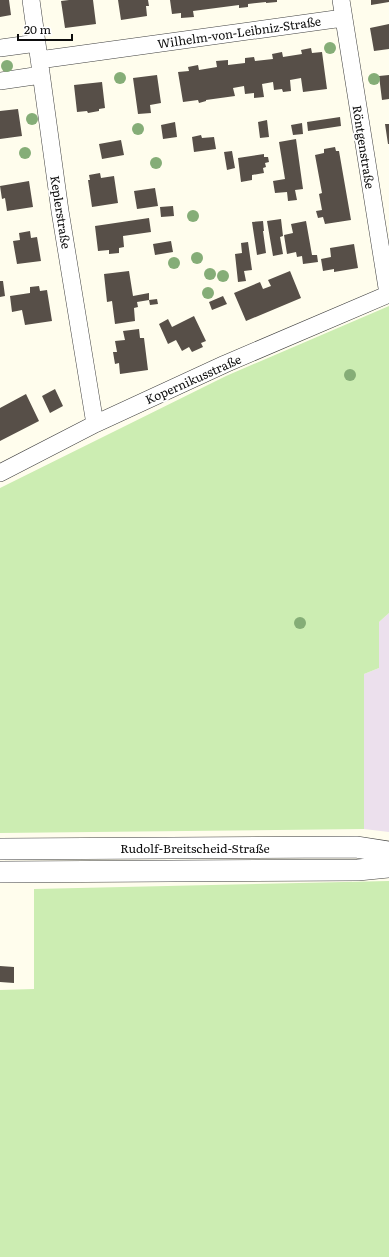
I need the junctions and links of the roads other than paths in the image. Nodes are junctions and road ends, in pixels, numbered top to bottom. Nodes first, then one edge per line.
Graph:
1 (31, 0) edge
2 (341, 0) edge
3 (343, 18) junction
4 (0, 48) edge
5 (39, 59) junction
6 (0, 81) edge
7 (389, 294) edge
8 (95, 424) junction
9 (0, 472) edge
10 (0, 849) edge
11 (389, 852) edge
12 (389, 867) edge
13 (0, 872) edge

1 - 5 street, Keplerstraße
2 - 3 street, Röntgenstraße
3 - 5 street, Wilhelm-von-Leibniz-Straße
3 - 7 street, Röntgenstraße
4 - 5 street, Wilhelm-von-Leibniz-Straße
5 - 6 street, Wilhelm-von-Leibniz-Straße
5 - 8 street, Keplerstraße
7 - 8 street, Kopernikusstraße
8 - 9 street, Kopernikusstraße
10 - 11 street, Rudolf-Breitscheid-Straße
12 - 13 street, Rudolf-Breitscheid-Straße

